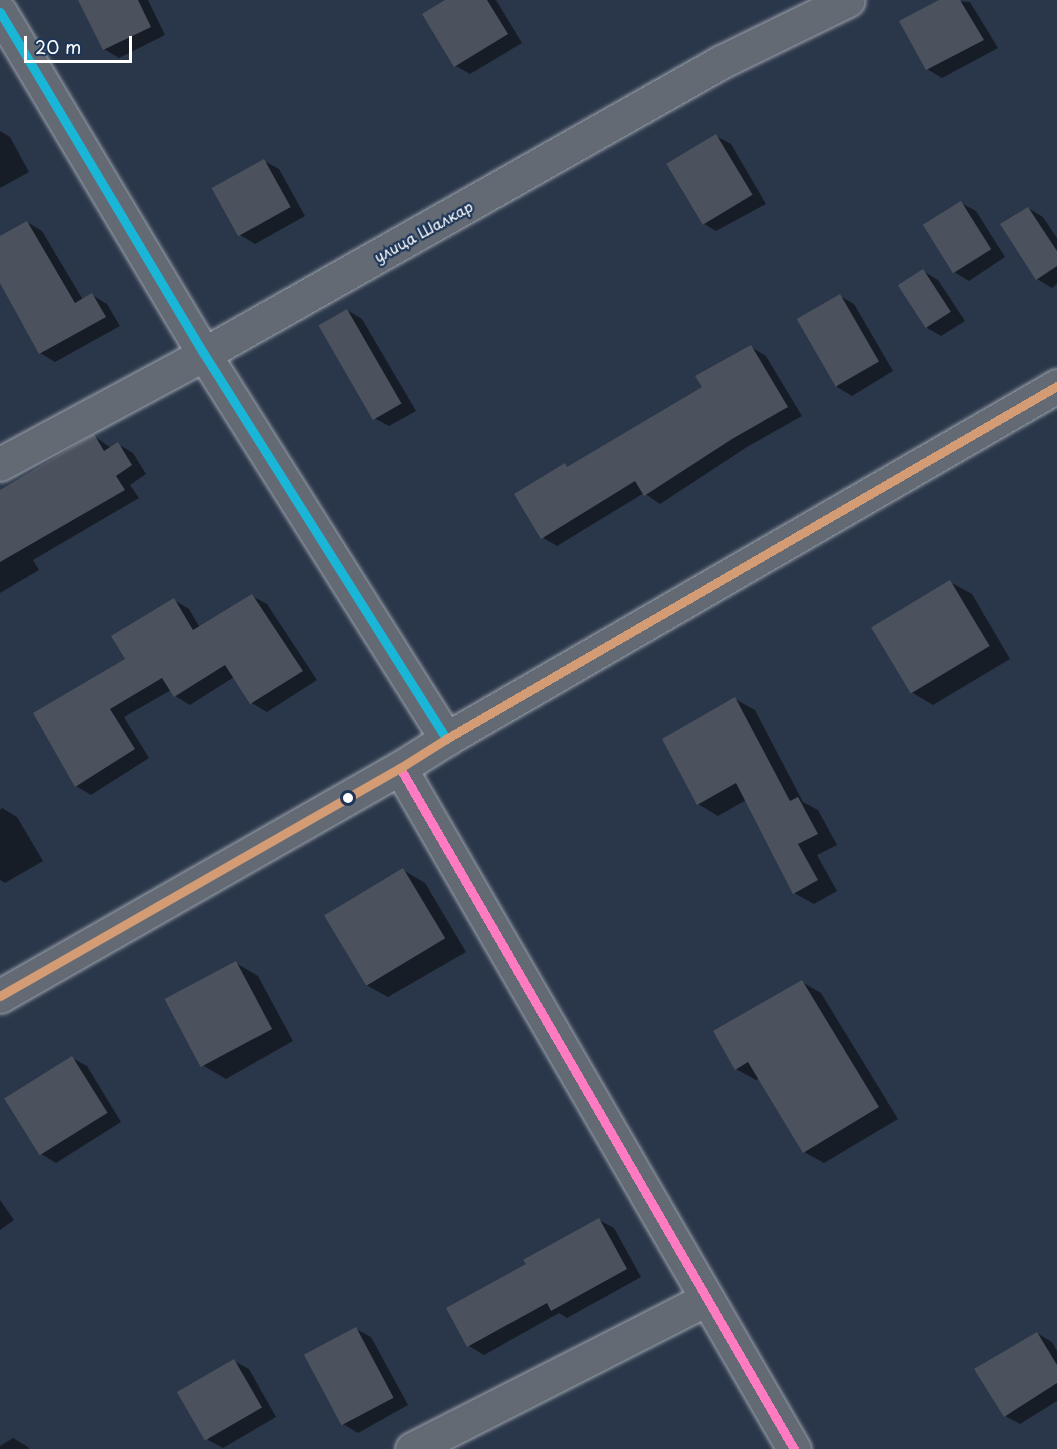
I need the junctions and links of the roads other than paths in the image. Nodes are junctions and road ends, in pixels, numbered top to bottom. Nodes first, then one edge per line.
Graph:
1 (848, 0) edge
2 (0, 12) edge
3 (204, 354) junction
4 (1057, 386) edge
5 (0, 464) edge
6 (446, 739) junction
7 (400, 768) junction
8 (0, 996) edge
9 (707, 1299) junction
10 (412, 1449) edge
11 (794, 1449) edge

1 - 3 street, улица Шалкар
2 - 3 street
3 - 5 street, улица Шалкар
3 - 6 street
4 - 6 street
6 - 7 street
7 - 8 street
7 - 9 street
9 - 10 street
9 - 11 street

